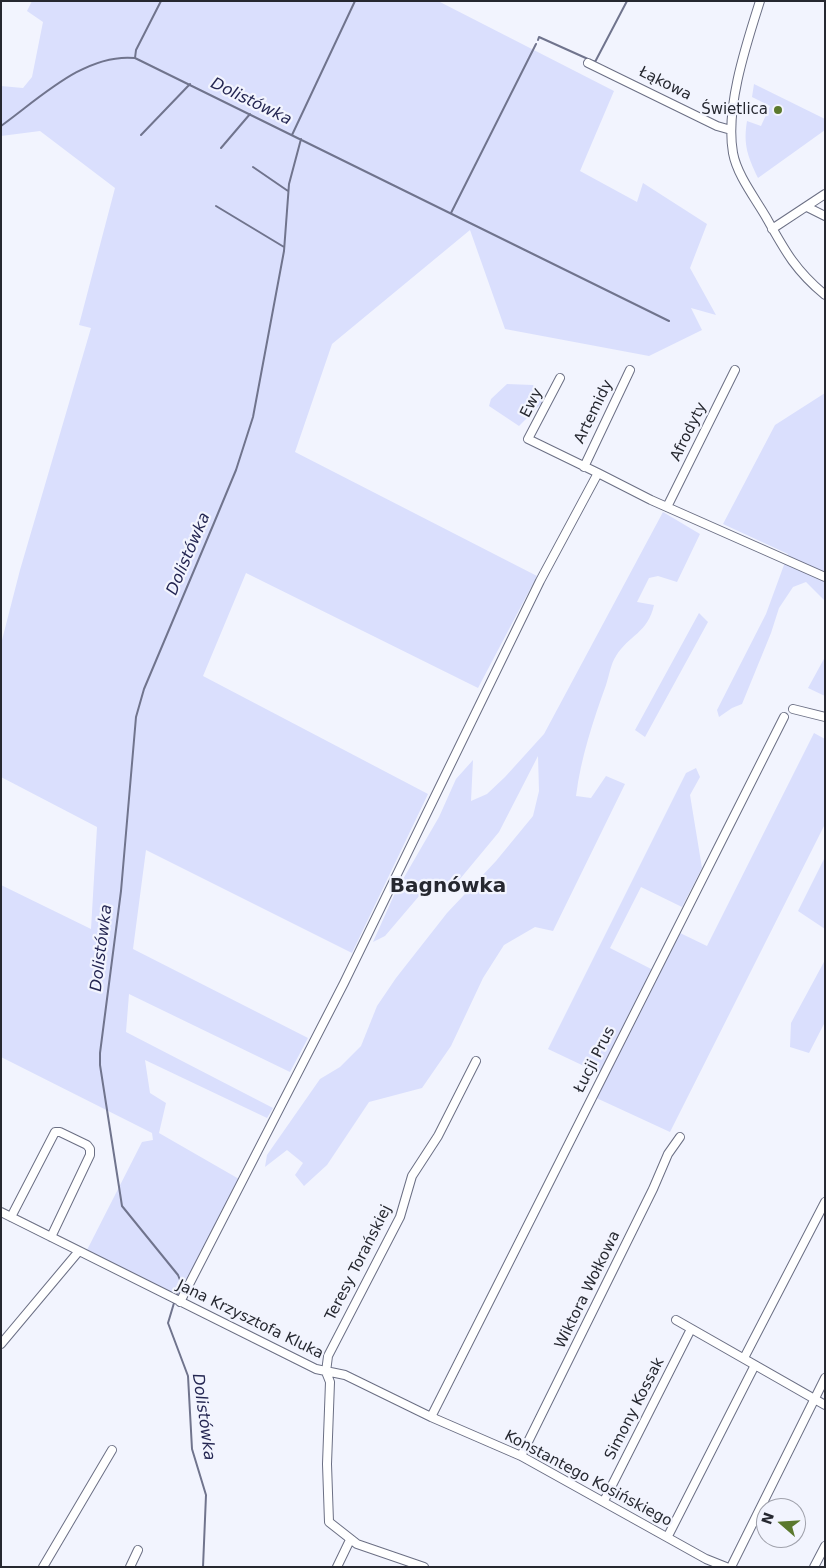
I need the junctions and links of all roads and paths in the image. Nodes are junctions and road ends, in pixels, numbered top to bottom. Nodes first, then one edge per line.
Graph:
1 (760, 1) edge
2 (588, 63) dead end
3 (731, 130) junction
4 (825, 194) edge
5 (807, 206) junction
6 (825, 216) edge
7 (772, 229) junction
8 (825, 295) edge
9 (630, 370) dead end
10 (736, 370) dead end
11 (560, 378) dead end
12 (584, 466) junction
13 (598, 473) junction
14 (668, 507) junction
15 (825, 577) edge
16 (793, 708) dead end
17 (784, 717) dead end
18 (825, 717) edge
19 (476, 1061) dead end
20 (680, 1137) dead end
21 (825, 1202) edge
22 (1, 1212) edge
23 (11, 1216) junction
24 (51, 1237) junction
25 (80, 1251) junction
26 (180, 1302) junction
27 (676, 1320) dead end
28 (691, 1328) junction
29 (1, 1344) edge
30 (744, 1358) junction
31 (755, 1365) junction
32 (326, 1372) junction
33 (825, 1378) edge
34 (814, 1400) junction
35 (825, 1405) edge
36 (431, 1417) junction
37 (112, 1450) dead end
38 (521, 1456) junction
39 (604, 1501) junction
40 (668, 1536) junction
41 (350, 1540) junction
42 (825, 1546) edge
43 (138, 1550) dead end
44 (43, 1567) edge
45 (130, 1567) edge
46 (337, 1567) edge
47 (424, 1567) edge
48 (726, 1567) edge
49 (731, 1567) edge
50 (814, 1567) edge

1 - 3 street
2 - 3 street, Łąkowa
3 - 7 street
4 - 5 street
5 - 6 street
5 - 7 street
7 - 8 street
9 - 12 street, Artemidy
10 - 14 street, Afrodyty
11 - 12 street, Ewy
12 - 13 street
13 - 14 street
13 - 26 street
14 - 15 street
16 - 18 street
17 - 36 street, Łucji Prus
19 - 32 street, Teresy Torańskiej
20 - 38 street, Wiktora Wołkowa
21 - 30 street
22 - 23 street, Jana Krzysztofa Kluka
23 - 24 street, Jana Krzysztofa Kluka
23 - 24 street
24 - 25 street, Jana Krzysztofa Kluka
25 - 26 street, Jana Krzysztofa Kluka
25 - 29 street
26 - 32 street, Jana Krzysztofa Kluka
27 - 28 street
28 - 30 street
28 - 39 street, Simony Kossak
30 - 31 street
31 - 34 street
31 - 40 street
32 - 36 street, Konstantego Kosińskiego
32 - 41 street, Jana Krzysztofa Kluka
33 - 34 street
34 - 35 street
34 - 49 street
36 - 38 street, Konstantego Kosińskiego
37 - 44 street
38 - 39 street, Konstantego Kosińskiego
39 - 40 street, Konstantego Kosińskiego
40 - 48 street, Konstantego Kosińskiego
41 - 46 street
41 - 47 street, Jana Krzysztofa Kluka
42 - 50 street
43 - 45 street

